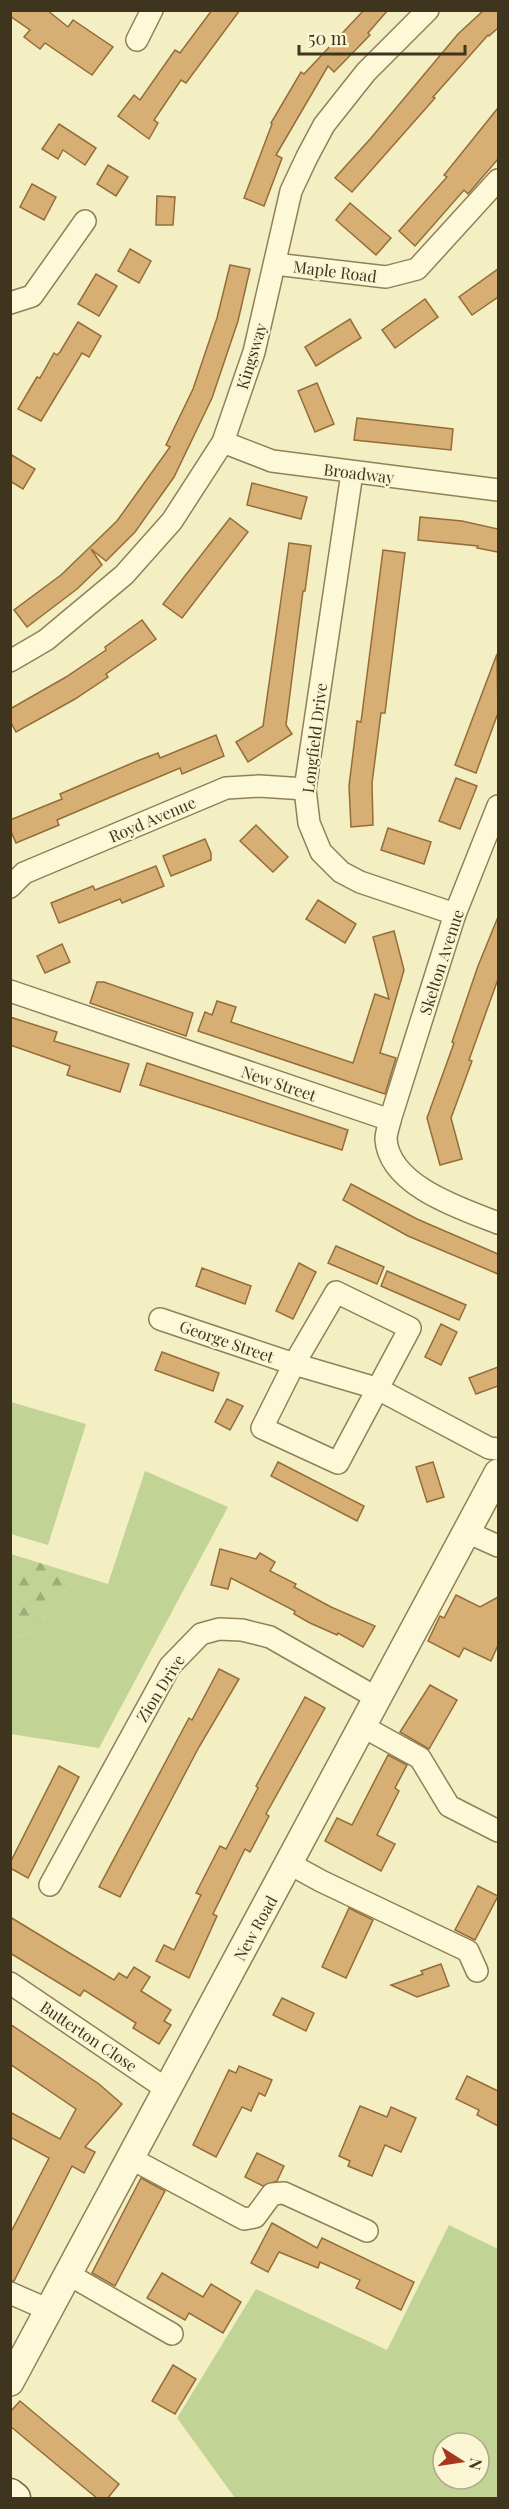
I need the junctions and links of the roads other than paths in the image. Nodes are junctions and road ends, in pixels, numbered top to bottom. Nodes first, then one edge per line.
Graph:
1 (152, 10) edge
2 (428, 10) edge
3 (137, 40) dead end
4 (498, 180) edge
5 (85, 221) dead end
6 (275, 264) junction
7 (10, 303) edge
8 (223, 442) junction
9 (351, 473) junction
10 (498, 490) edge
11 (10, 661) edge
12 (305, 789) junction
13 (498, 806) edge
14 (10, 887) edge
15 (455, 914) junction
16 (10, 991) edge
17 (390, 1120) junction
18 (498, 1222) edge
19 (160, 1318) dead end
20 (294, 1364) junction
21 (376, 1388) junction
22 (498, 1449) edge
23 (498, 1473) edge
24 (469, 1529) junction
25 (498, 1546) edge
26 (377, 1698) junction
27 (362, 1726) junction
28 (498, 1832) edge
29 (290, 1864) junction
30 (50, 1885) dead end
31 (477, 1971) dead end
32 (10, 1983) edge
33 (168, 2090) junction
34 (132, 2158) junction
35 (367, 2231) dead end
36 (68, 2274) junction
37 (10, 2293) edge
38 (48, 2310) junction
39 (172, 2334) dead end
40 (10, 2382) edge
41 (10, 2494) edge
42 (15, 2499) edge

1 - 3 street
2 - 6 street, Kingsway
4 - 6 street, Maple Road
5 - 7 street
6 - 8 street, Kingsway
8 - 9 street, Broadway
8 - 11 street, Kingsway
9 - 10 street, Broadway
9 - 12 street, Longfield Drive
12 - 14 street, Royd Avenue
12 - 15 street, Longfield Drive
13 - 15 street, Skelton Avenue
15 - 17 street, Skelton Avenue
16 - 17 street, New Street
17 - 18 street
19 - 20 street, George Street
20 - 21 street, George Street
20 - 21 street, George Street
20 - 21 street, George Street
21 - 22 street, George Street
23 - 24 street, New Road
24 - 25 street
24 - 26 street, New Road
26 - 27 street, New Road
26 - 30 street, Zion Drive
27 - 28 street
27 - 29 street, New Road
29 - 31 street
29 - 33 street, New Road
32 - 33 street, Butterton Close
33 - 34 street, New Road
34 - 35 street
34 - 36 street, New Road
36 - 38 street, New Road
36 - 39 street
37 - 38 street
38 - 40 street, New Road
41 - 42 main road

